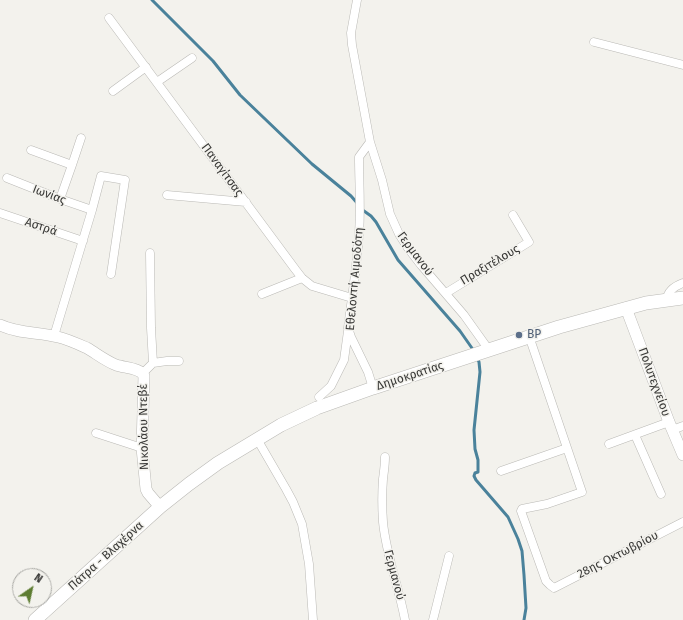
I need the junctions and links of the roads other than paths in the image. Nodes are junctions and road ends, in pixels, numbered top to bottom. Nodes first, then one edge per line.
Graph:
1 (357, 0) edge
2 (109, 18) dead end
3 (594, 42) dead end
4 (192, 58) dead end
5 (683, 65) edge
6 (146, 67) junction
7 (157, 82) junction
8 (114, 91) dead end
9 (81, 138) dead end
10 (370, 142) junction
11 (31, 150) dead end
12 (72, 165) junction
13 (6, 178) dead end
14 (167, 195) dead end
15 (60, 199) junction
16 (246, 202) junction
17 (92, 210) junction
18 (0, 213) edge
19 (512, 215) dead end
20 (83, 241) junction
21 (150, 253) dead end
22 (111, 274) dead end
23 (302, 278) junction
24 (683, 283) edge
25 (446, 293) junction
26 (262, 294) dead end
27 (352, 298) junction
28 (683, 298) edge
29 (667, 299) junction
30 (626, 308) junction
31 (0, 325) edge
32 (348, 328) junction
33 (54, 336) junction
34 (529, 336) junction
35 (486, 351) junction
36 (179, 361) dead end
37 (152, 363) junction
38 (143, 373) junction
39 (373, 388) junction
40 (319, 397) dead end
41 (670, 426) junction
42 (683, 426) edge
43 (96, 433) dead end
44 (635, 435) junction
45 (257, 439) junction
46 (610, 444) dead end
47 (142, 448) junction
48 (567, 448) junction
49 (683, 456) edge
50 (385, 457) dead end
51 (501, 470) dead end
52 (662, 494) dead end
53 (160, 508) junction
54 (683, 522) edge
55 (449, 556) dead end
56 (41, 617) edge
57 (313, 620) edge
58 (405, 620) edge
59 (433, 620) edge

1 - 10 street, Γερμανού
2 - 6 street, Παναγίτσας
3 - 5 street
4 - 7 street
6 - 7 street, Παναγίτσας
6 - 8 street
7 - 16 street, Παναγίτσας
9 - 12 street
10 - 25 street, Γερμανού
10 - 27 street, Εθελοντή Αιμοδότη
11 - 12 street
12 - 15 street
13 - 15 street, Ιωνίας
14 - 16 street
15 - 17 street, Ιωνίας
16 - 23 street, Παναγίτσας
17 - 20 street
17 - 22 street
18 - 20 street, Αστρά
19 - 25 street, Πραξιτέλους
20 - 33 street
21 - 37 street
23 - 26 street
23 - 27 street, Παναγίτσας
24 - 29 street
25 - 35 street, Γερμανού
27 - 32 street, Εθελοντή Αιμοδότη
28 - 29 main road, Δημοκρατίας
29 - 30 main road, Δημοκρατίας
30 - 34 main road, Δημοκρατίας
30 - 41 street, Πολυτεχνείου
31 - 33 street, Νικολάου Ντεβέ
32 - 39 street, Εθελοντή Αιμοδότη
32 - 40 street
33 - 38 street, Νικολάου Ντεβέ
34 - 35 main road, Δημοκρατίας
34 - 48 street
35 - 39 main road, Δημοκρατίας
36 - 37 street
37 - 38 street
38 - 47 street, Νικολάου Ντεβέ
39 - 45 main road, Δημοκρατίας
41 - 42 street
41 - 44 street
41 - 49 street, Πολυτεχνείου
43 - 47 street
44 - 46 street
44 - 52 street
45 - 53 main road, Δημοκρατίας
45 - 57 street
47 - 53 street, Νικολάου Ντεβέ
48 - 51 street
48 - 54 street, 28ης Οκτωβρίου
50 - 58 street, Γερμανού
53 - 56 main road, Πάτρα - Βλαχέρνα
55 - 59 street

